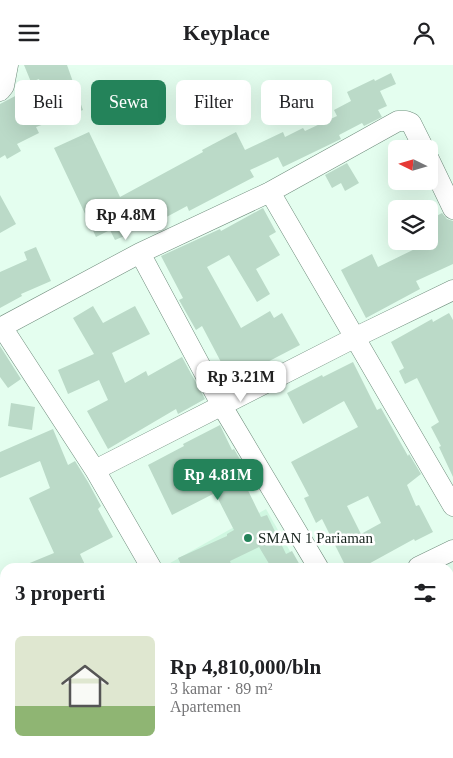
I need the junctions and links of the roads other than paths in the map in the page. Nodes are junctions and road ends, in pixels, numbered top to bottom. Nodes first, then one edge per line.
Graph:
1 (8, 65) edge
2 (0, 91) edge
3 (420, 140) edge
4 (438, 178) edge
5 (270, 192) junction
6 (453, 209) edge
7 (140, 253) junction
8 (453, 290) edge
9 (1, 327) edge
10 (356, 337) junction
11 (222, 406) junction
12 (95, 470) junction
13 (453, 506) edge
14 (453, 550) edge
15 (148, 563) edge
16 (316, 563) edge
17 (426, 563) edge

1 - 2 street
3 - 5 street
4 - 6 street
5 - 7 street
5 - 10 street
7 - 9 street
7 - 11 street
8 - 10 street
9 - 12 street
10 - 11 street
10 - 13 street
11 - 12 street
11 - 16 street
12 - 15 street
14 - 17 street

